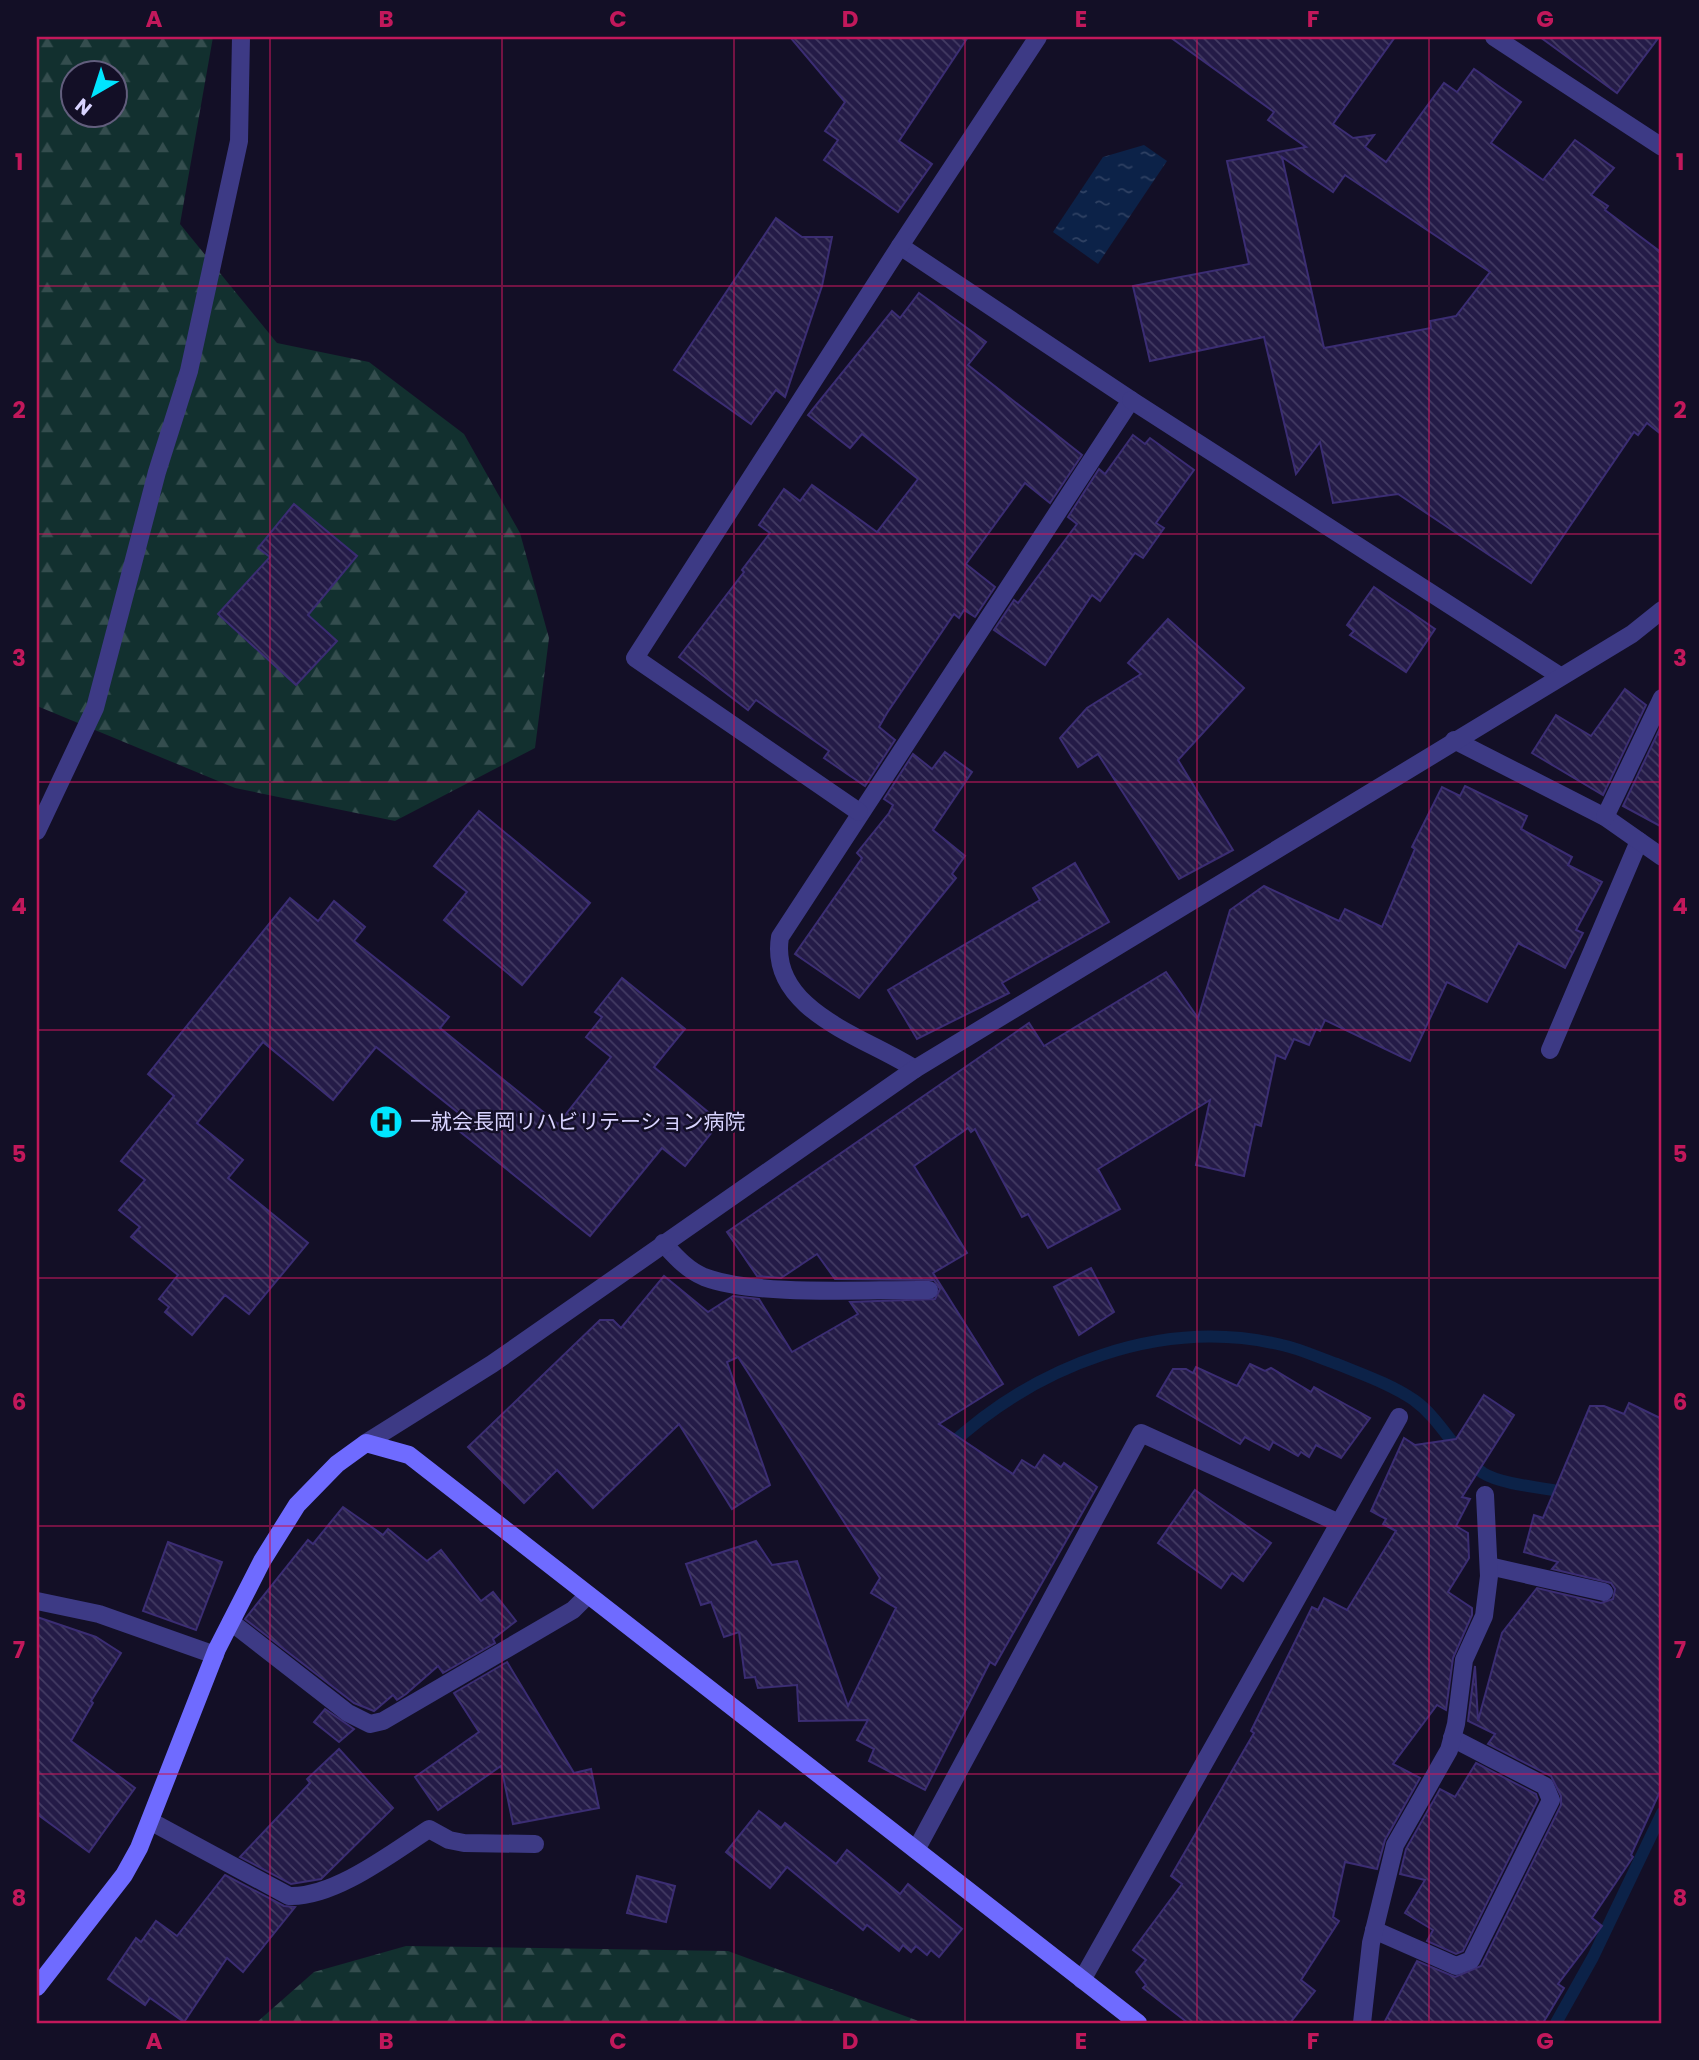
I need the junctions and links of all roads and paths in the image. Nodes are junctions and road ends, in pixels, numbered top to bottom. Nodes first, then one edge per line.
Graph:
1 (241, 37) edge
2 (1038, 37) edge
3 (1494, 37) edge
4 (1662, 147) edge
5 (900, 246) junction
6 (1130, 400) junction
7 (1662, 610) edge
8 (1560, 677) junction
9 (1662, 698) edge
10 (1454, 740) junction
11 (859, 812) junction
12 (1605, 817) junction
13 (37, 831) edge
14 (1639, 841) junction
15 (1662, 857) edge
16 (1550, 1050) dead end
17 (915, 1069) junction
18 (663, 1243) junction
19 (929, 1290) dead end
20 (1399, 1417) dead end
21 (366, 1443) junction
22 (1485, 1494) dead end
23 (1339, 1523) junction
24 (1489, 1566) junction
25 (1604, 1592) dead end
26 (588, 1595) junction
27 (37, 1601) edge
28 (231, 1622) junction
29 (215, 1655) junction
30 (1452, 1738) junction
31 (150, 1821) junction
32 (535, 1844) dead end
33 (916, 1850) junction
34 (1374, 1930) junction
35 (1082, 1980) junction
36 (37, 1987) edge
37 (1138, 2023) edge
38 (1362, 2023) edge

1 - 13 street
2 - 5 street
3 - 4 street
5 - 6 street
5 - 11 street
6 - 8 street
6 - 11 street
7 - 8 street
8 - 10 street
9 - 12 street
10 - 12 street
10 - 17 street
11 - 17 street
12 - 14 street
14 - 15 street
14 - 16 street
17 - 18 street
18 - 19 street
18 - 21 street
20 - 23 street
21 - 26 street
21 - 28 street
22 - 24 street
23 - 33 street
23 - 35 street
24 - 25 street
24 - 30 street
26 - 28 street
26 - 33 street
27 - 29 street
28 - 29 street
29 - 31 street
30 - 34 street
30 - 34 street
31 - 32 street
31 - 36 street
33 - 35 street
34 - 38 street
35 - 37 street

